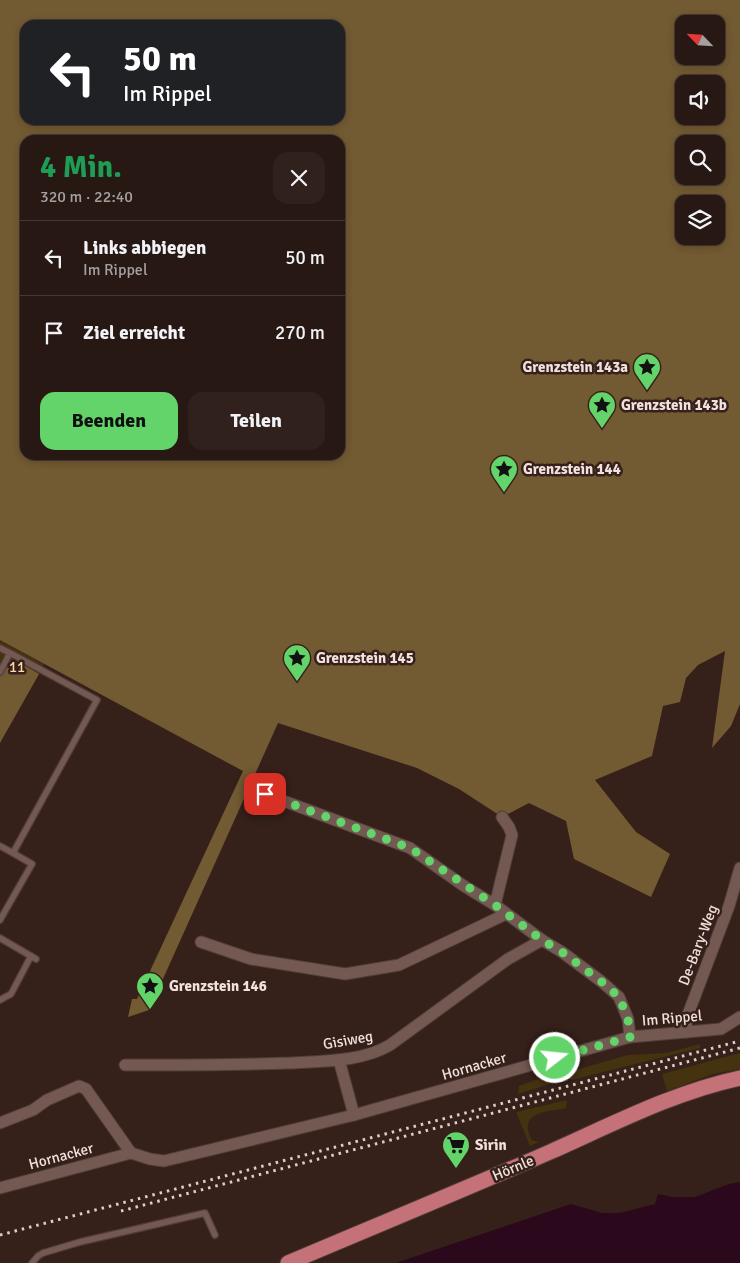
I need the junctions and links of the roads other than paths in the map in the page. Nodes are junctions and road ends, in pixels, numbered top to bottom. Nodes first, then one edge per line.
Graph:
1 (0, 648) edge
2 (10, 653) junction
3 (0, 672) edge
4 (265, 794) dead end
5 (502, 817) dead end
6 (0, 846) edge
7 (13, 853) junction
8 (740, 868) edge
9 (495, 905) junction
10 (506, 914) junction
11 (0, 920) edge
12 (0, 938) edge
13 (542, 940) junction
14 (201, 942) dead end
15 (0, 1000) edge
16 (740, 1017) edge
17 (686, 1032) junction
18 (630, 1037) junction
19 (339, 1060) junction
20 (125, 1065) dead end
21 (740, 1078) edge
22 (354, 1115) junction
23 (0, 1123) edge
24 (131, 1153) junction
25 (0, 1188) edge
26 (215, 1235) dead end
27 (32, 1263) edge
28 (288, 1263) edge

1 - 2 lane
2 - 3 lane
2 - 7 lane
4 - 9 street, Im Rippel
5 - 9 street
6 - 7 lane
7 - 11 lane
8 - 17 street, De-Bary-Weg
9 - 10 street, Im Rippel
10 - 13 street, Im Rippel
10 - 14 street
12 - 15 lane
13 - 18 street, Im Rippel
13 - 19 street, Gisiweg
16 - 17 street, Im Rippel
17 - 18 street, Im Rippel
18 - 22 street, Hornacker
19 - 20 street, Gisiweg
19 - 22 street
21 - 28 main road, Hörnle
22 - 24 street, Hornacker
23 - 24 street
24 - 25 street, Hornacker
26 - 27 lane

